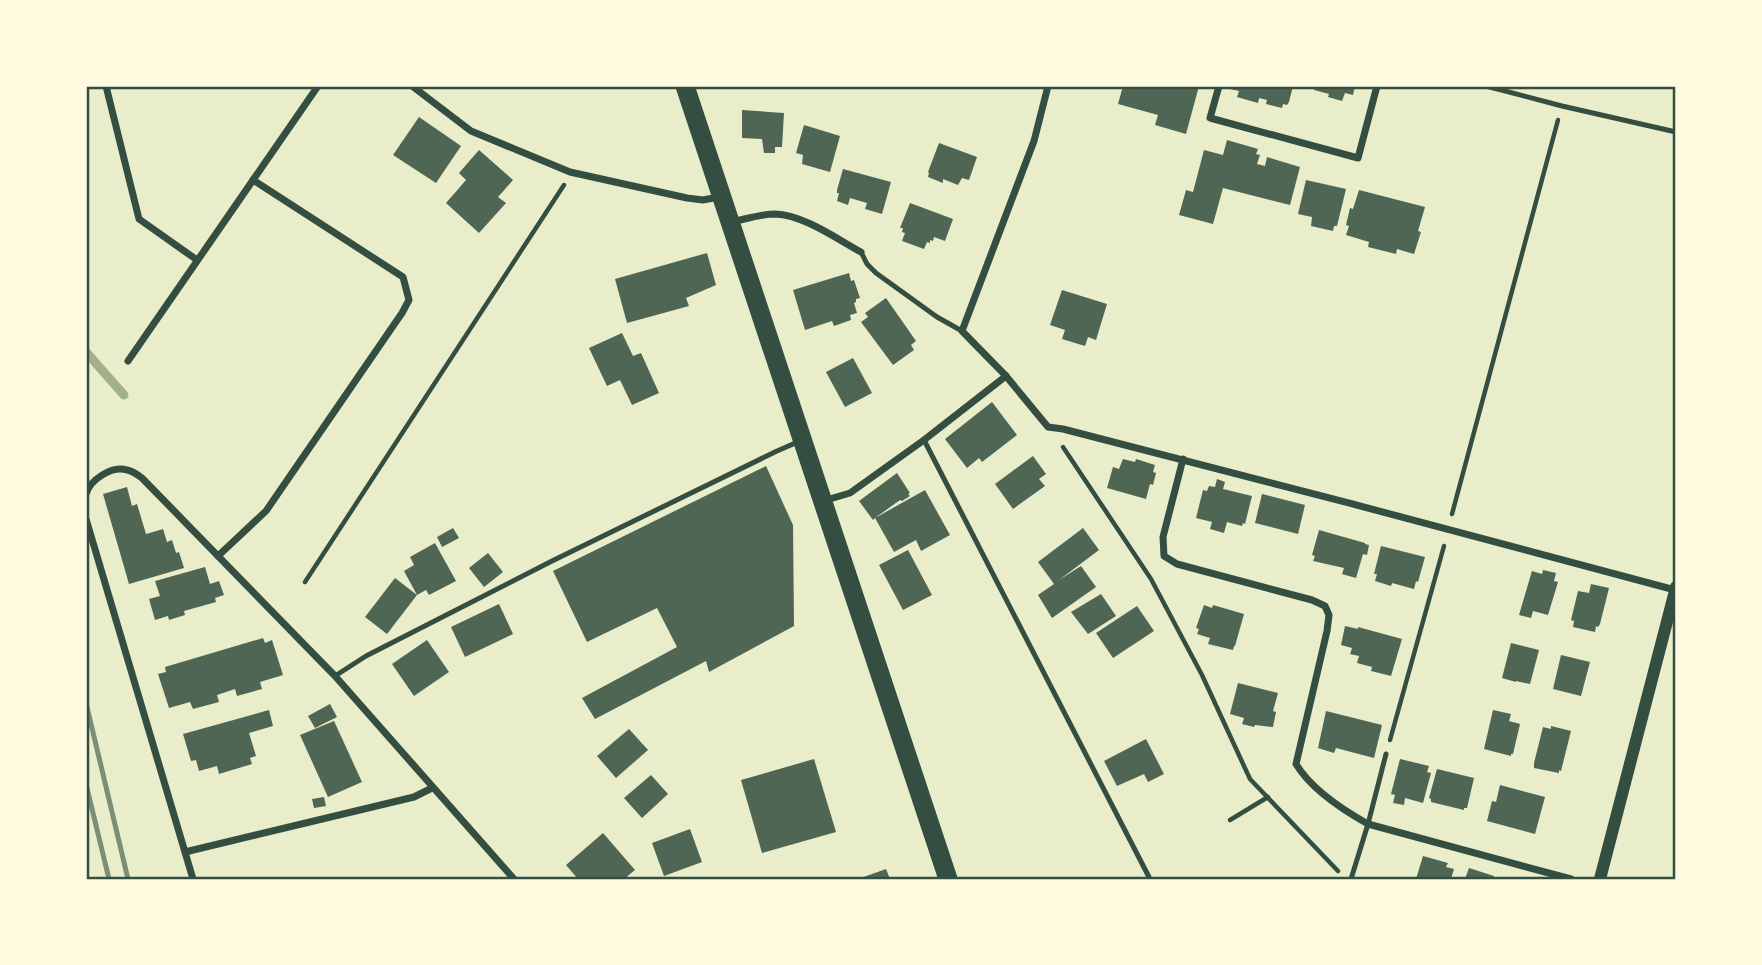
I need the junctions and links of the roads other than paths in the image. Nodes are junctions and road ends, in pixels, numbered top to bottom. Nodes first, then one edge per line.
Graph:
1 (106, 86) edge
2 (318, 86) edge
3 (412, 86) edge
4 (685, 86) edge
5 (1048, 86) edge
6 (1219, 86) edge
7 (1377, 86) edge
8 (1486, 86) edge
9 (1676, 132) edge
10 (253, 180) junction
11 (723, 196) junction
12 (731, 222) junction
13 (861, 252) joint
14 (197, 260) junction
15 (962, 331) junction
16 (128, 361) dead end
17 (1006, 376) junction
18 (803, 440) junction
19 (924, 440) junction
20 (1183, 459) junction
21 (86, 494) edge
22 (823, 501) junction
23 (86, 519) edge
24 (218, 556) junction
25 (1676, 589) edge
26 (335, 676) junction
27 (1387, 754) road end
28 (432, 788) junction
29 (1368, 824) junction
30 (185, 852) junction
31 (193, 879) edge
32 (514, 879) edge
33 (947, 879) edge
34 (1150, 879) edge
35 (1348, 879) edge
36 (1571, 879) edge
37 (1600, 879) edge

1 - 14 street
2 - 10 street
3 - 11 street
4 - 11 highway
5 - 15 street
6 - 7 street
8 - 9 lane
10 - 14 street
10 - 24 street
11 - 12 highway
12 - 13 street
12 - 18 highway
13 - 15 lane
14 - 16 street
15 - 17 street
17 - 19 street
17 - 20 street
18 - 22 highway
18 - 26 lane
19 - 22 street
19 - 34 lane
20 - 25 street
20 - 29 street
21 - 24 street
22 - 33 highway
23 - 30 street
24 - 26 street
25 - 37 street
26 - 28 street
27 - 29 lane
28 - 30 street
28 - 32 street
29 - 35 lane
29 - 36 street
30 - 31 street

